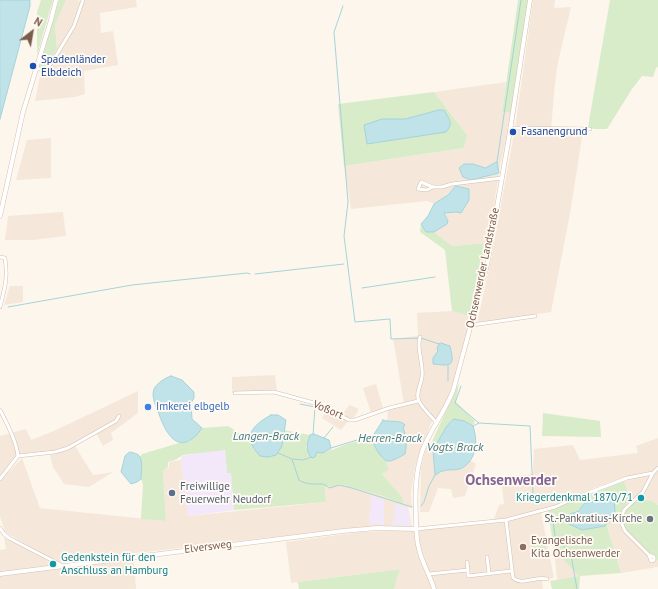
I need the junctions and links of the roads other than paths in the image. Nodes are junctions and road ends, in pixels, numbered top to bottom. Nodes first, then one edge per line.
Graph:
1 (56, 0) edge
2 (83, 0) edge
3 (530, 0) edge
4 (36, 68) junction
5 (510, 128) junction
6 (590, 129) dead end
7 (502, 178) junction
8 (433, 187) dead end
9 (0, 216) edge
10 (0, 257) edge
11 (0, 307) edge
12 (535, 316) dead end
13 (472, 325) junction
14 (420, 337) dead end
15 (235, 393) dead end
16 (418, 401) junction
17 (0, 410) edge
18 (120, 416) dead end
19 (437, 424) junction
20 (18, 456) junction
21 (658, 468) edge
22 (653, 472) junction
23 (0, 479) edge
24 (506, 520) junction
25 (0, 528) edge
26 (416, 529) junction
27 (649, 555) dead end
28 (488, 557) dead end
29 (466, 562) dead end
30 (60, 566) junction
31 (468, 570) junction
32 (511, 571) junction
33 (0, 574) edge
34 (429, 574) junction
35 (490, 574) junction
36 (547, 579) dead end
37 (434, 589) edge

1 - 4 street
2 - 4 street
3 - 5 street, Ochsenwerder Landstraße
4 - 9 street
5 - 6 street
5 - 7 street, Ochsenwerder Landstraße
7 - 8 street
7 - 13 street, Ochsenwerder Landstraße
10 - 11 street
12 - 13 street
13 - 19 street, Ochsenwerder Landstraße
14 - 16 street
15 - 16 street, Voßort
16 - 19 street
17 - 20 street
18 - 20 street
19 - 26 street, Ochsenwerder Landstraße
20 - 23 street
21 - 22 street
22 - 24 street
22 - 27 street
24 - 26 street
24 - 32 street
25 - 30 street
26 - 30 street, Elversweg
26 - 34 street, Ochsenwerder Landstraße
28 - 35 street
29 - 31 street
30 - 33 street, Elversweg
31 - 34 street
31 - 35 street
32 - 35 street
32 - 36 street
34 - 37 street, Ochsenwerder Landstraße

